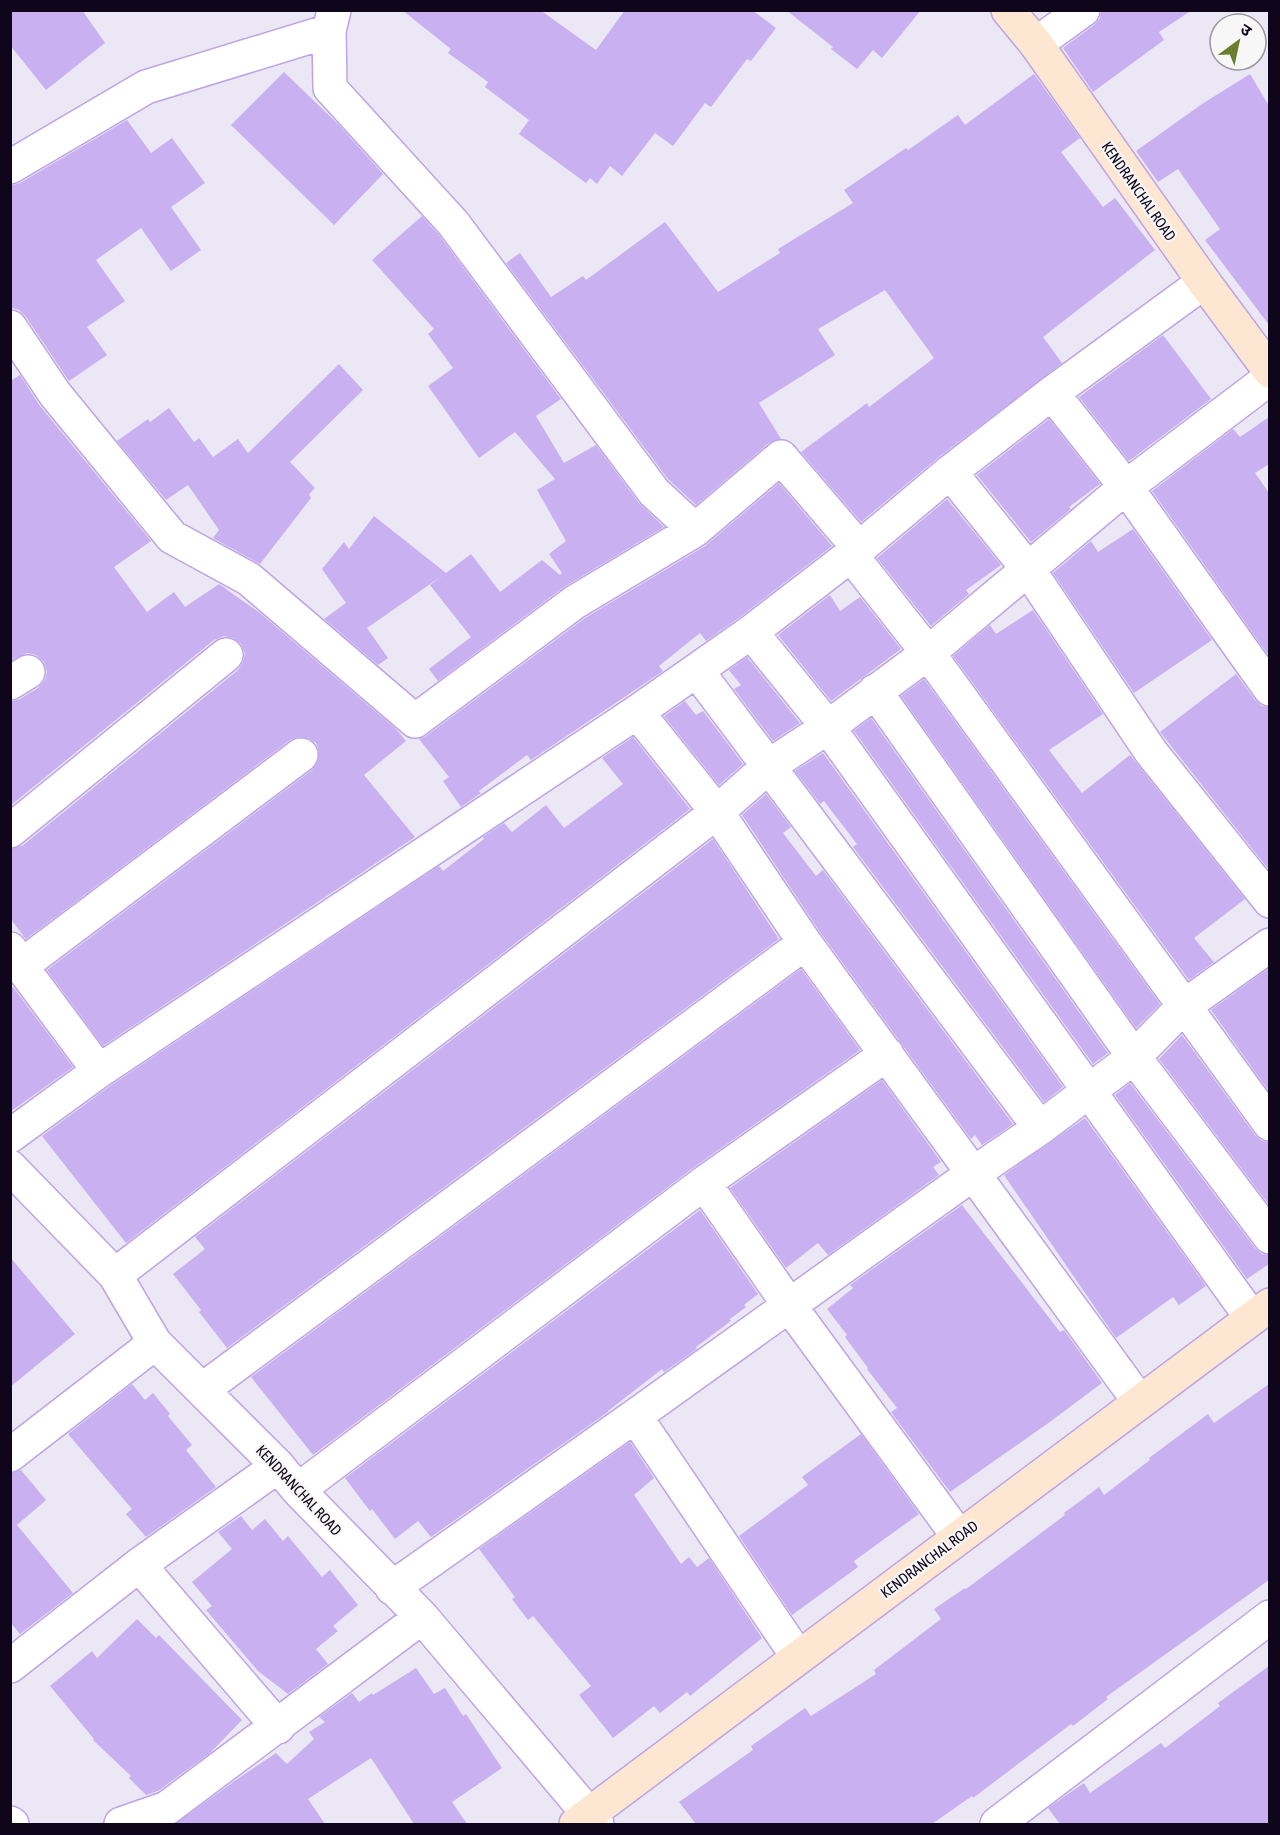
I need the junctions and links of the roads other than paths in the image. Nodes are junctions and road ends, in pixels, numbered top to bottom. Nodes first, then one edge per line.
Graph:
1 (1008, 10) edge
2 (1083, 10) edge
3 (331, 21) edge
4 (1036, 44) junction
5 (10, 167) edge
6 (1204, 282) junction
7 (10, 327) edge
8 (1269, 371) edge
9 (1269, 378) edge
10 (1052, 393) junction
11 (950, 472) junction
12 (1126, 487) junction
13 (695, 530) junction
14 (854, 551) junction
15 (1028, 569) junction
16 (751, 632) junction
17 (928, 653) junction
18 (226, 655) dead end
19 (697, 671) junction
20 (1269, 689) edge
21 (875, 691) junction
22 (637, 712) junction
23 (828, 727) junction
24 (301, 755) dead end
25 (769, 765) junction
26 (717, 812) junction
27 (10, 831) edge
28 (1269, 901) edge
29 (805, 943) junction
30 (1269, 945) edge
31 (16, 957) edge
32 (1183, 1006) junction
33 (887, 1054) junction
34 (1134, 1057) junction
35 (99, 1071) junction
36 (1087, 1091) junction
37 (1269, 1124) edge
38 (1040, 1128) junction
39 (10, 1136) edge
40 (10, 1167) edge
41 (974, 1173) junction
42 (704, 1183) junction
43 (1269, 1238) edge
44 (115, 1275) junction
45 (789, 1305) junction
46 (1260, 1311) edge
47 (155, 1343) junction
48 (202, 1390) junction
49 (1139, 1401) junction
50 (635, 1416) junction
51 (10, 1455) edge
52 (278, 1466) junction
53 (298, 1490) junction
54 (959, 1537) junction
55 (139, 1564) junction
56 (392, 1587) junction
57 (422, 1617) junction
58 (1269, 1617) edge
59 (798, 1658) junction
60 (10, 1666) edge
61 (278, 1727) junction
62 (587, 1821) edge
63 (121, 1824) edge
64 (997, 1824) edge

1 - 4 street, KENDRANCHAL ROAD
2 - 4 street
3 - 5 street
3 - 13 street
4 - 6 street, KENDRANCHAL ROAD
6 - 8 street, KENDRANCHAL ROAD
6 - 10 street
7 - 13 street
9 - 12 street
10 - 11 street
10 - 12 street
11 - 14 street
11 - 15 street
12 - 15 street
12 - 20 street
13 - 14 street
14 - 16 street
14 - 17 street
15 - 17 street
15 - 28 street
16 - 19 street
16 - 23 street
17 - 21 street
17 - 32 street
18 - 27 street
19 - 22 street
19 - 25 street
21 - 23 street
21 - 34 street
22 - 26 street
22 - 35 street
23 - 25 street
23 - 36 street
24 - 31 street
25 - 26 street
25 - 38 street
26 - 29 street
26 - 44 street
29 - 33 street
29 - 48 street
30 - 32 street
31 - 35 street
32 - 34 street
32 - 37 street
33 - 41 street
33 - 42 street
34 - 36 street
34 - 43 street
35 - 39 street
36 - 38 street
36 - 46 street
38 - 41 street
40 - 44 street, KENDRANCHAL ROAD
41 - 45 street
41 - 49 street
42 - 45 street
42 - 53 street
44 - 47 street, KENDRANCHAL ROAD
45 - 50 street
45 - 54 street
46 - 49 street, KENDRANCHAL ROAD
47 - 48 street, KENDRANCHAL ROAD
47 - 51 street
48 - 52 street, KENDRANCHAL ROAD
49 - 54 street, KENDRANCHAL ROAD
50 - 56 street
50 - 59 street
52 - 53 street, KENDRANCHAL ROAD
52 - 55 street
53 - 56 street, KENDRANCHAL ROAD
54 - 59 street, KENDRANCHAL ROAD
55 - 60 street
55 - 61 street
56 - 57 street, KENDRANCHAL ROAD
57 - 61 street
57 - 62 street, KENDRANCHAL ROAD
58 - 64 street
59 - 62 street, KENDRANCHAL ROAD
61 - 63 street

